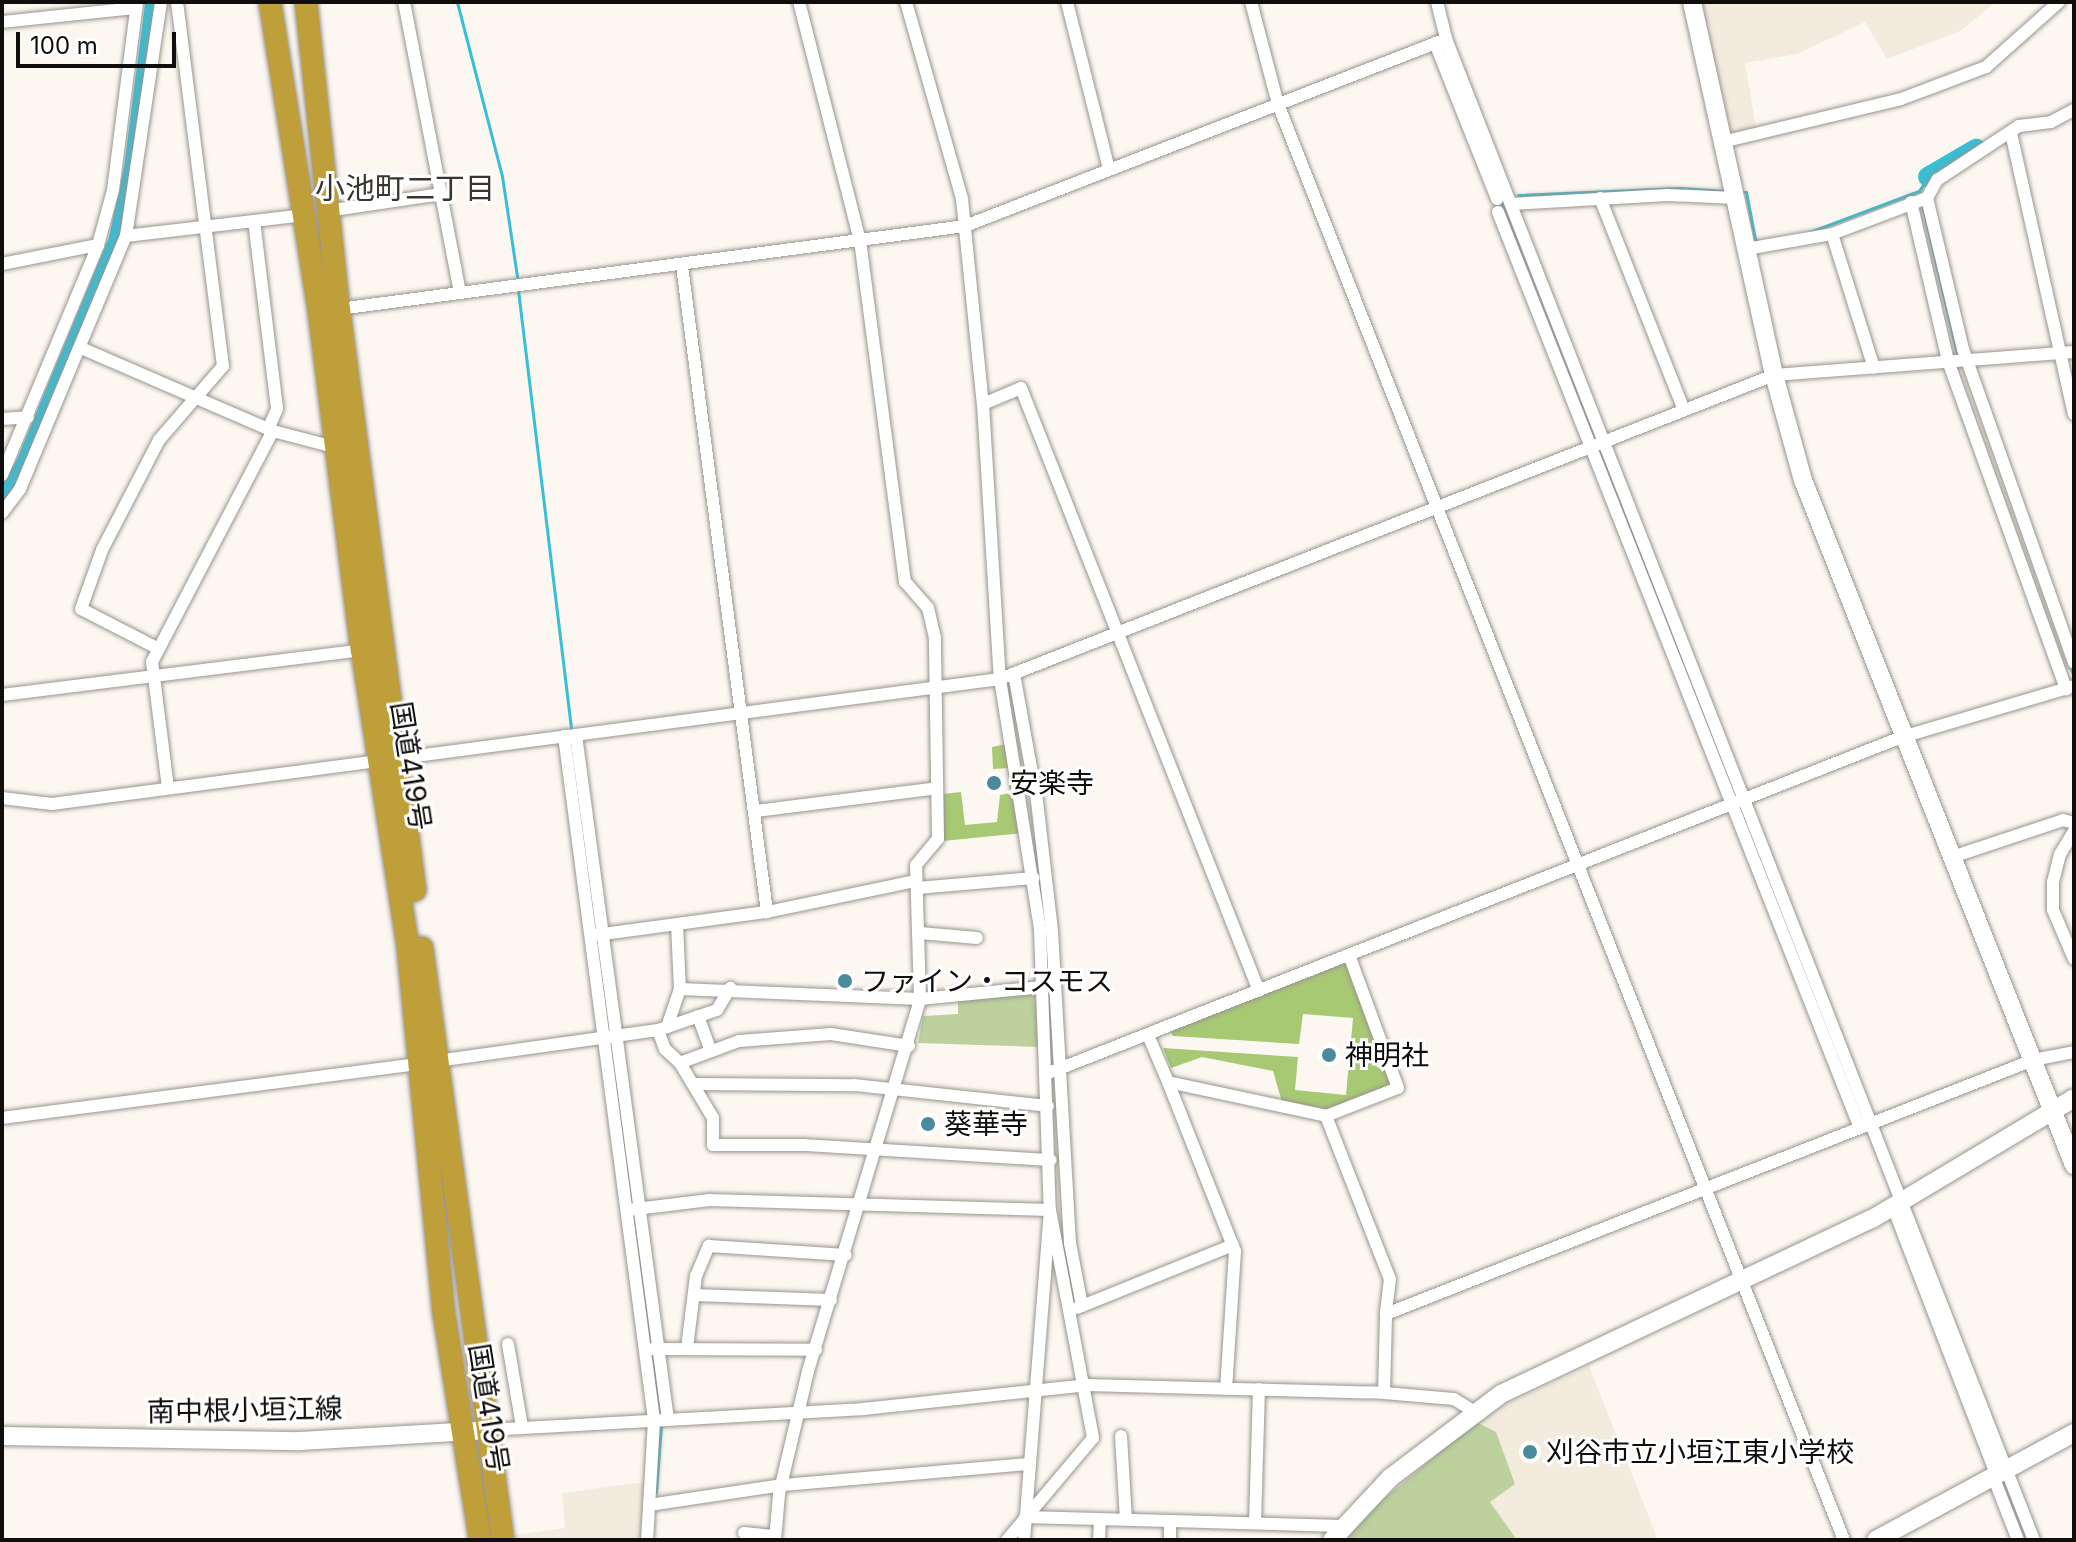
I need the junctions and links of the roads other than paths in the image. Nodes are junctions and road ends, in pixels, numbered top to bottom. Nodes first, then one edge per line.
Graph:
1 (62, 2) edge
2 (161, 2) edge
3 (177, 2) edge
4 (270, 2) edge
5 (306, 2) edge
6 (404, 2) edge
7 (799, 2) edge
8 (906, 2) edge
9 (1067, 2) edge
10 (1251, 2) edge
11 (1437, 2) edge
12 (1692, 2) edge
13 (2059, 2) edge
14 (137, 5) edge
15 (60, 16) junction
16 (2, 22) edge
17 (1440, 41) junction
18 (1278, 104) junction
19 (2074, 110) edge
20 (2011, 133) junction
21 (1722, 142) junction
22 (1109, 169) junction
23 (1733, 193) junction
24 (441, 194) junction
25 (1600, 198) junction
26 (1927, 198) junction
27 (1911, 202) junction
28 (1505, 207) junction
29 (316, 213) junction
30 (254, 221) junction
31 (965, 226) junction
32 (204, 227) junction
33 (1832, 234) junction
34 (126, 236) junction
35 (860, 241) junction
36 (98, 245) junction
37 (1746, 249) junction
38 (2, 264) edge
39 (682, 266) junction
40 (460, 293) junction
41 (339, 309) junction
42 (81, 348) junction
43 (2067, 352) edge
44 (1967, 360) junction
45 (1950, 361) junction
46 (1874, 368) junction
47 (1774, 375) junction
48 (197, 398) junction
49 (983, 404) junction
50 (1684, 410) junction
51 (2074, 414) edge
52 (28, 417) junction
53 (2, 419) edge
54 (270, 430) junction
55 (1598, 444) junction
56 (338, 448) junction
57 (2, 475) edge
58 (1436, 508) junction
59 (2, 513) edge
60 (1118, 634) junction
61 (157, 648) junction
62 (362, 650) junction
63 (2074, 663) edge
64 (1014, 674) junction
65 (154, 679) junction
66 (1000, 679) junction
67 (936, 687) junction
68 (2070, 688) edge
69 (2, 695) edge
70 (742, 713) junction
71 (570, 735) junction
72 (1902, 737) junction
73 (389, 760) junction
74 (168, 788) junction
75 (937, 788) junction
76 (2, 798) edge
77 (1738, 802) junction
78 (756, 811) junction
79 (2074, 823) edge
80 (2074, 831) edge
81 (1952, 857) junction
82 (1576, 866) junction
83 (1034, 878) junction
84 (916, 885) junction
85 (767, 912) junction
86 (677, 924) junction
87 (920, 933) junction
88 (597, 935) junction
89 (977, 938) dead end
90 (2073, 951) edge
91 (1349, 955) junction
92 (1042, 987) junction
93 (730, 988) junction
94 (680, 989) junction
95 (1259, 991) junction
96 (920, 999) junction
97 (698, 1016) junction
98 (663, 1028) junction
99 (1148, 1035) junction
100 (611, 1038) junction
101 (909, 1046) junction
102 (711, 1051) junction
103 (2074, 1052) edge
104 (2033, 1060) junction
105 (427, 1062) junction
106 (680, 1063) junction
107 (1061, 1068) junction
108 (1046, 1074) junction
109 (1168, 1082) junction
110 (693, 1084) junction
111 (896, 1090) junction
112 (2074, 1098) edge
113 (1048, 1106) junction
114 (2051, 1111) junction
115 (1326, 1116) junction
116 (2, 1118) edge
117 (1865, 1126) junction
118 (876, 1153) junction
119 (1051, 1160) junction
120 (2074, 1165) edge
121 (1705, 1189) junction
122 (860, 1205) junction
123 (1897, 1205) junction
124 (633, 1210) junction
125 (1050, 1210) junction
126 (1233, 1245) junction
127 (846, 1255) junction
128 (1741, 1281) junction
129 (694, 1295) junction
130 (831, 1300) junction
131 (1077, 1308) junction
132 (1386, 1314) junction
133 (508, 1344) dead end
134 (687, 1348) junction
135 (651, 1349) junction
136 (816, 1350) junction
137 (1086, 1385) junction
138 (1032, 1388) junction
139 (1226, 1389) junction
140 (1259, 1389) junction
141 (1384, 1393) junction
142 (1473, 1411) junction
143 (797, 1412) junction
144 (661, 1420) junction
145 (522, 1427) junction
146 (489, 1430) junction
147 (463, 1432) junction
148 (2074, 1433) edge
149 (2, 1436) edge
150 (1121, 1436) dead end
151 (1028, 1464) junction
152 (1998, 1473) junction
153 (783, 1485) junction
154 (654, 1504) junction
155 (1025, 1517) junction
156 (1126, 1519) junction
157 (1100, 1521) junction
158 (1170, 1521) junction
159 (1255, 1523) junction
160 (744, 1533) dead end
161 (1337, 1533) edge
162 (775, 1538) edge
163 (480, 1540) edge
164 (503, 1540) edge
165 (647, 1540) edge
166 (1007, 1540) edge
167 (1024, 1540) edge
168 (1099, 1540) edge
169 (1170, 1540) edge
170 (1844, 1540) edge
171 (1876, 1540) edge
172 (2018, 1540) edge
173 (2034, 1540) edge

1 - 15 street
2 - 34 street
3 - 32 street
4 - 29 highway, 国道419号
5 - 29 highway, 国道419号
6 - 24 street
7 - 35 street
8 - 31 street
9 - 22 street
10 - 18 street
11 - 17 street
12 - 21 street
13 - 21 street
14 - 15 street
14 - 36 street
15 - 16 street
17 - 18 street
17 - 28 street
18 - 22 street
18 - 58 street
19 - 20 street
20 - 26 street
20 - 43 street
21 - 23 street
22 - 31 street
23 - 25 street
23 - 37 street
24 - 29 street
24 - 40 street
25 - 28 street
25 - 50 street
26 - 27 street
26 - 44 street
27 - 33 street
27 - 45 street
28 - 55 street
29 - 30 street
29 - 41 highway, 国道419号
29 - 56 highway, 国道419号
30 - 32 street
30 - 54 street
31 - 35 street
31 - 49 street
32 - 34 street
32 - 48 street
33 - 37 street
33 - 46 street
34 - 42 street
35 - 39 street
35 - 67 street
36 - 38 street
36 - 52 street
37 - 47 street
39 - 40 street
39 - 70 street
40 - 41 street
41 - 73 highway, 国道419号
42 - 48 street
42 - 59 street
43 - 44 street
43 - 51 street
44 - 45 street
44 - 63 street
45 - 46 street
45 - 68 street
46 - 47 street
47 - 50 street
47 - 72 street
48 - 54 street
48 - 61 street
49 - 60 street
49 - 66 street
50 - 55 street
52 - 53 street
52 - 57 street
54 - 56 street
54 - 61 street
55 - 58 street
55 - 77 street
56 - 62 highway, 国道419号
58 - 60 street
58 - 82 street
60 - 64 street
60 - 95 street
61 - 65 street
62 - 65 street
62 - 73 highway, 国道419号
64 - 66 street
64 - 107 street
65 - 69 street
65 - 74 street
66 - 67 street
66 - 83 street
67 - 70 street
67 - 75 street
68 - 72 street
70 - 71 street
70 - 78 street
71 - 73 street
71 - 88 street
72 - 77 street
72 - 81 street
73 - 74 street
73 - 105 highway, 国道419号
74 - 76 street
75 - 78 street
75 - 84 street
77 - 82 street
77 - 117 street
78 - 85 street
79 - 81 street
80 - 90 street
81 - 104 street
82 - 91 street
82 - 121 street
83 - 84 street
83 - 92 street
84 - 85 street
84 - 87 street
85 - 86 street
86 - 88 street
86 - 94 street
87 - 89 street
87 - 96 street
88 - 100 street
91 - 95 street
91 - 115 street
92 - 96 street
92 - 108 street
93 - 94 street
93 - 96 street
93 - 97 street
94 - 98 street
95 - 99 street
96 - 101 street
97 - 98 street
97 - 102 street
98 - 100 street
98 - 106 street
99 - 107 street
99 - 109 street
100 - 105 street
100 - 124 street
101 - 102 street
101 - 111 street
102 - 106 street
103 - 104 street
104 - 114 street
104 - 117 street
105 - 116 street
105 - 146 highway, 国道419号
105 - 147 highway, 国道419号
106 - 110 street
107 - 108 street
107 - 131 street
108 - 113 street
109 - 115 street
109 - 126 street
110 - 111 street
110 - 118 street
111 - 113 street
111 - 118 street
112 - 114 street
113 - 119 street
114 - 120 street
114 - 123 street
115 - 132 street
117 - 121 street
117 - 123 street
118 - 119 street
118 - 122 street
119 - 125 street
121 - 128 street
121 - 132 street
122 - 124 street
122 - 125 street
122 - 127 street
123 - 128 street
123 - 152 street
124 - 135 street
125 - 131 street
125 - 138 street
126 - 131 street
126 - 139 street
127 - 129 street
127 - 130 street
128 - 142 street
128 - 170 street
129 - 130 street
129 - 134 street
130 - 136 street
131 - 137 street
132 - 141 street
133 - 145 street
134 - 135 street
134 - 136 street
135 - 144 street
136 - 143 street
137 - 138 street
137 - 139 street
137 - 155 street
138 - 143 street
138 - 151 street
139 - 140 street
140 - 141 street
140 - 159 street
141 - 142 street
142 - 161 street
143 - 144 street
143 - 153 street
144 - 145 street
144 - 154 street
145 - 146 street
146 - 147 street, 南中根小垣江線
146 - 164 highway, 国道419号
147 - 149 street, 南中根小垣江線
147 - 163 highway, 国道419号
148 - 152 street
150 - 156 street
151 - 153 street
151 - 155 street
152 - 171 street
152 - 172 street
152 - 173 street
153 - 154 street
153 - 162 street
154 - 165 street
155 - 157 street
155 - 166 street
155 - 167 street
156 - 157 street
156 - 158 street
157 - 168 street
158 - 159 street
158 - 169 street
159 - 161 street
160 - 162 street

